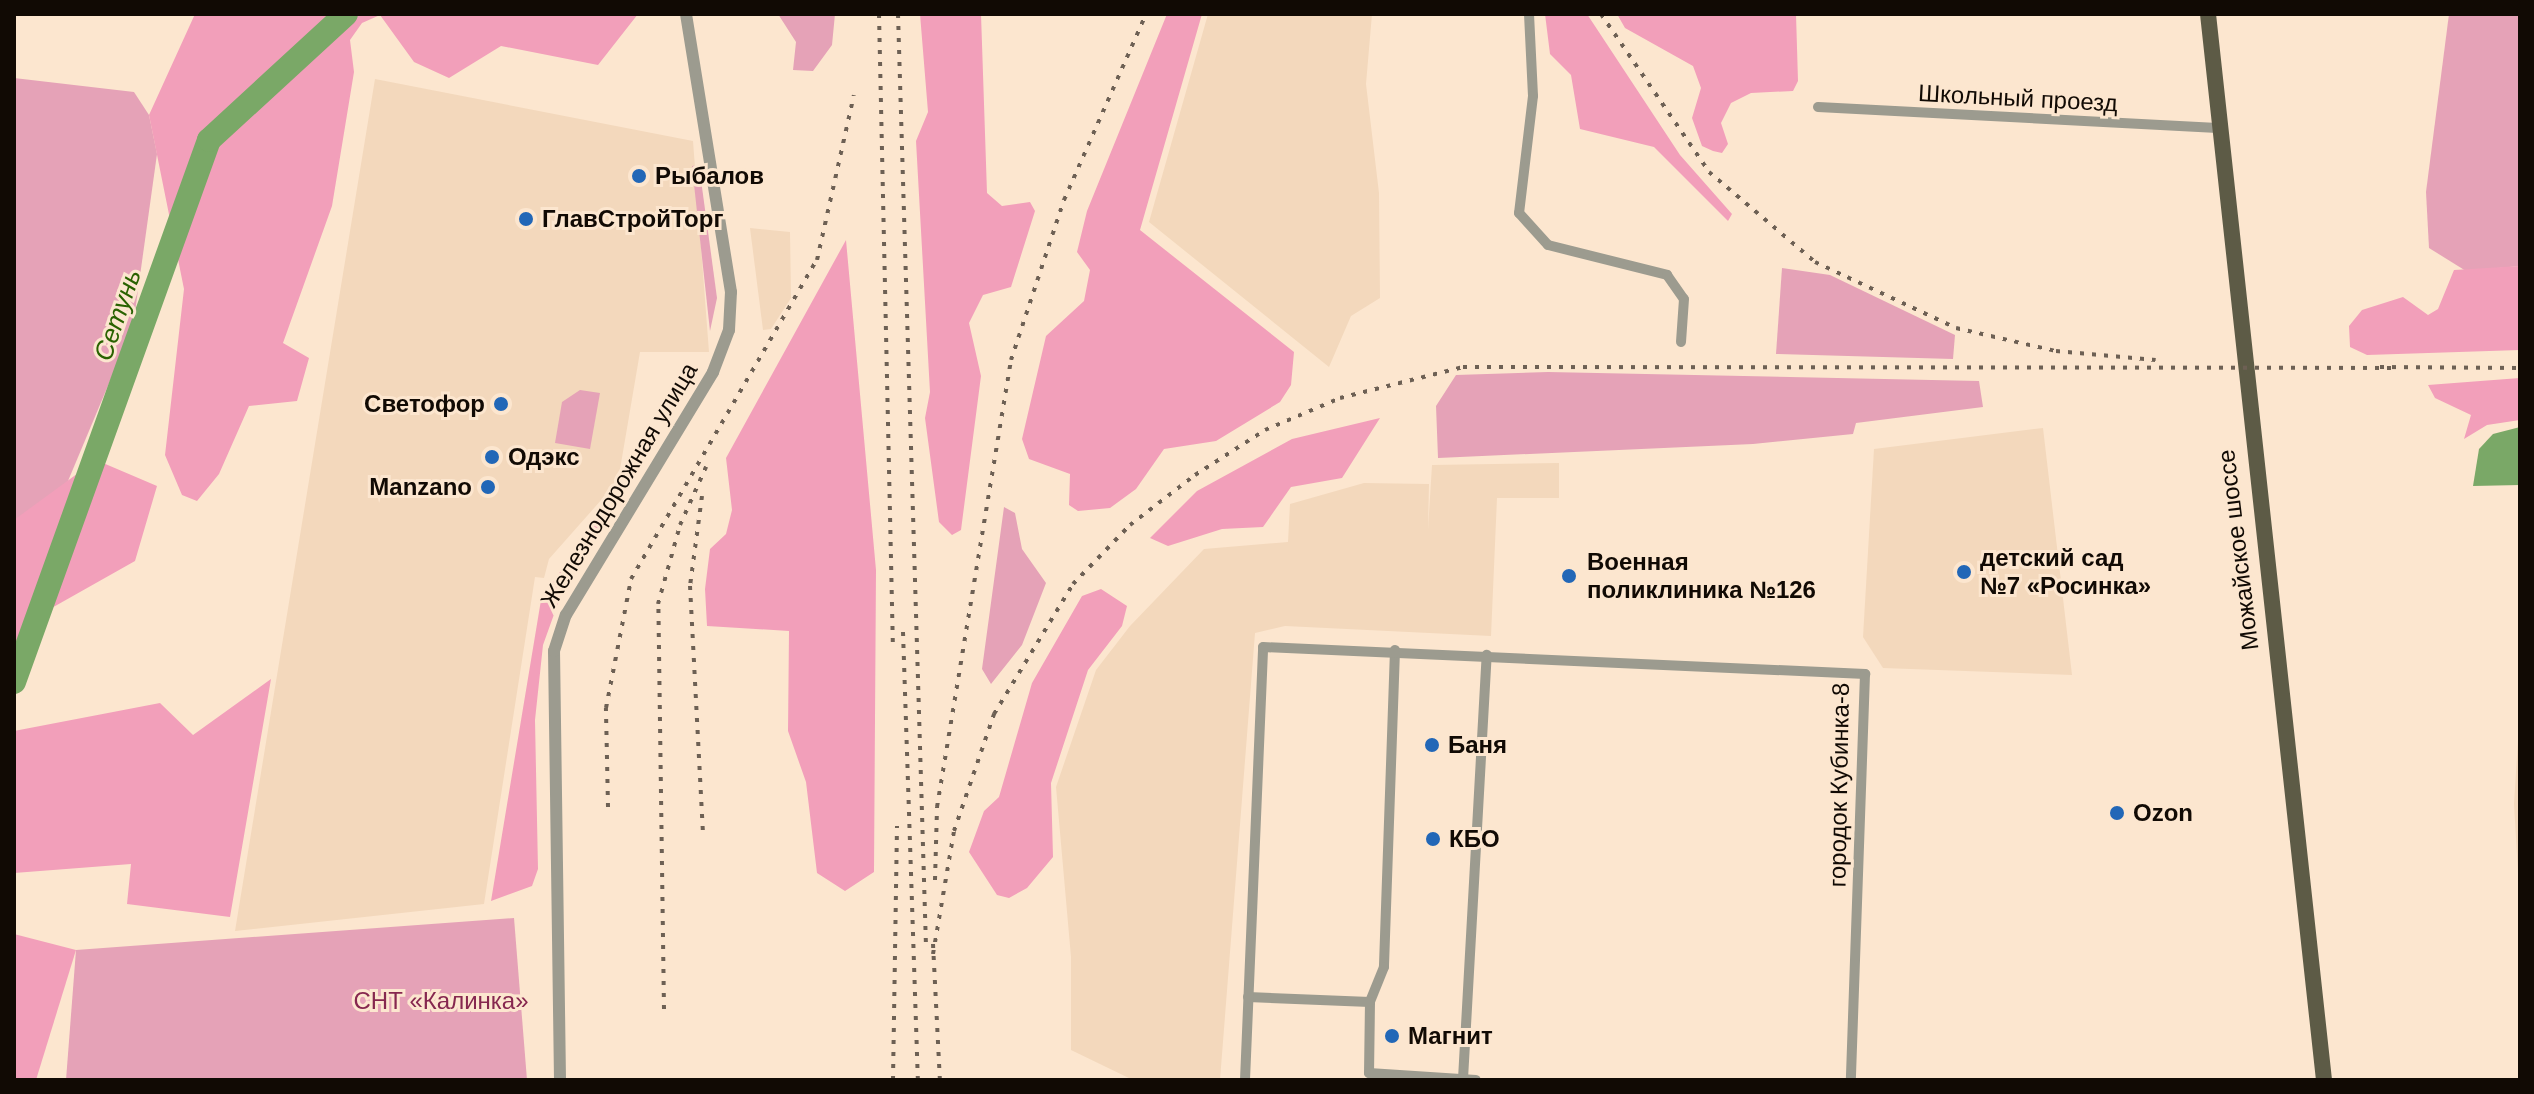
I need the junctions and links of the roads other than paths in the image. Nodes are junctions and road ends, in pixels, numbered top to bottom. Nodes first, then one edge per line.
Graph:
1 (686, 14) edge
2 (1529, 14) edge
3 (2208, 14) edge
4 (1818, 107) dead end
5 (2217, 128) junction
6 (1681, 342) dead end
7 (1395, 650) junction
8 (1487, 655) junction
9 (1248, 997) junction
10 (1370, 1002) junction
11 (1463, 1079) edge
12 (560, 1080) edge
13 (1245, 1080) edge
14 (1476, 1080) edge
15 (1851, 1080) edge
16 (2324, 1080) edge

1 - 12 street, Железнодорожная улица
2 - 6 street
3 - 5 main road, Можайское шоссе
4 - 5 street, Школьный проезд
5 - 16 main road, Можайское шоссе
7 - 8 street, городок Кубинка-8
7 - 9 street, городок Кубинка-8
7 - 10 street
8 - 11 street
8 - 15 street, городок Кубинка-8
9 - 10 street
9 - 13 street, городок Кубинка-8
10 - 11 street
11 - 14 street

